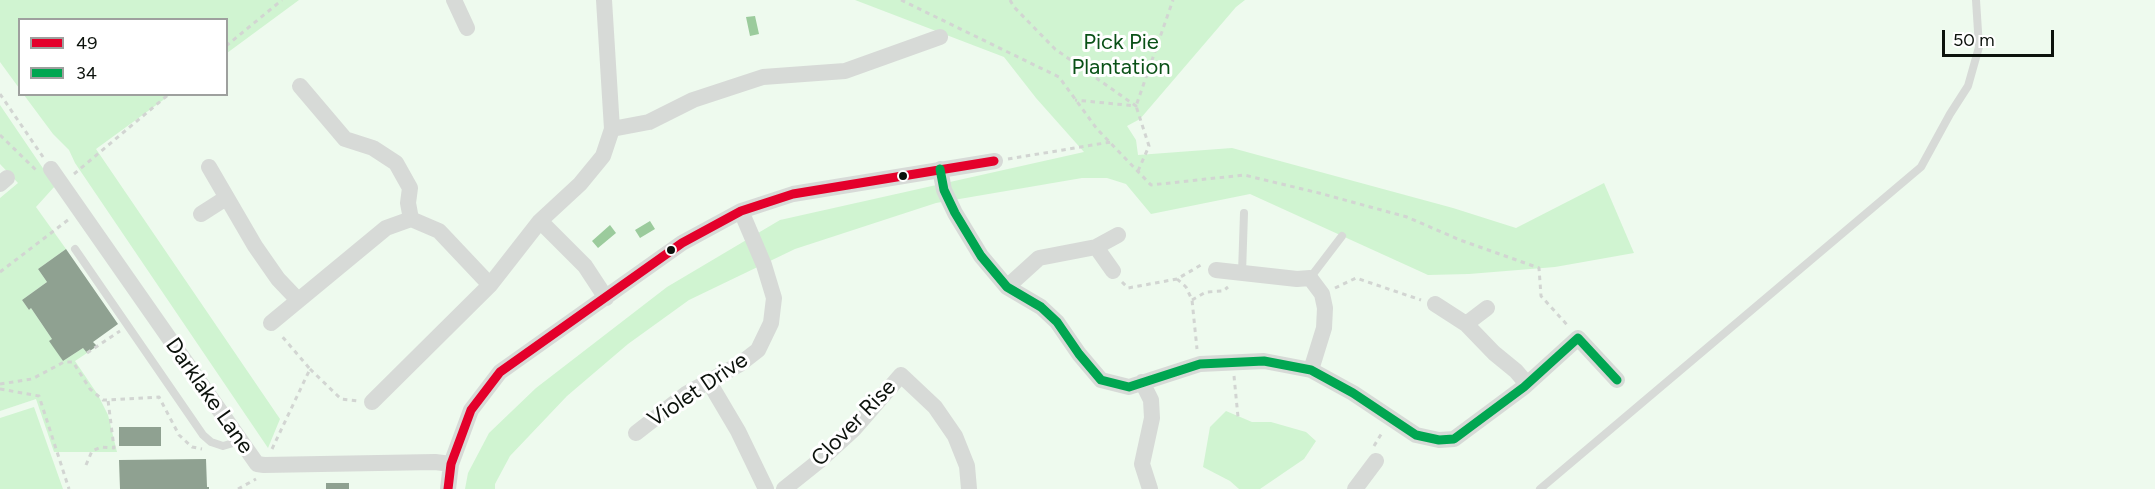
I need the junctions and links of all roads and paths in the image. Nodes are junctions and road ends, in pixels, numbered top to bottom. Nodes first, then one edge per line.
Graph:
1 (282, 0) edge
2 (604, 0) edge
3 (901, 0) edge
4 (1010, 0) edge
5 (1173, 0) edge
6 (1976, 0) edge
7 (457, 1) edge
8 (467, 27) dead end
9 (940, 37) dead end
10 (228, 44) edge
11 (300, 86) dead end
12 (0, 94) edge
13 (167, 96) edge
14 (1076, 100) junction
15 (1136, 106) junction
16 (612, 129) junction
17 (0, 135) edge
18 (1111, 142) junction
19 (995, 161) joint
20 (209, 167) dead end
21 (940, 169) junction
22 (44, 171) junction
23 (1138, 171) junction
24 (62, 185) junction
25 (226, 198) junction
26 (79, 211) junction
27 (741, 211) junction
28 (1244, 213) dead end
29 (201, 214) dead end
30 (411, 219) junction
31 (540, 221) junction
32 (1118, 235) dead end
33 (1342, 236) dead end
34 (1096, 248) junction
35 (75, 249) dead end
36 (1216, 270) joint
37 (1113, 271) joint
38 (0, 272) edge
39 (1242, 273) junction
40 (1310, 278) junction
41 (1177, 279) junction
42 (490, 285) junction
43 (1007, 287) junction
44 (1322, 294) junction
45 (606, 298) junction
46 (298, 300) junction
47 (1192, 300) junction
48 (1435, 304) joint
49 (1487, 308) dead end
50 (271, 323) joint
51 (1466, 324) junction
52 (128, 326) junction
53 (1578, 338) junction
54 (87, 353) dead end
55 (1232, 363) junction
56 (1200, 364) junction
57 (310, 369) junction
58 (1311, 370) junction
59 (1617, 380) dead end
60 (709, 382) junction
61 (1142, 382) junction
62 (0, 384) edge
63 (1527, 384) junction
64 (0, 389) edge
65 (108, 400) junction
66 (372, 402) joint
67 (1238, 417) dead end
68 (1390, 419) junction
69 (636, 433) dead end
70 (240, 441) junction
71 (223, 446) junction
72 (1376, 461) joint
73 (451, 464) junction
74 (86, 465) dead end
75 (264, 465) junction
76 (69, 489) edge
77 (448, 489) edge
78 (766, 489) edge
79 (784, 489) edge
80 (969, 489) edge
81 (1150, 489) edge
82 (1355, 489) edge
83 (1540, 489) edge

1 - 10 path
2 - 16 street
3 - 14 path
4 - 15 path
5 - 15 path
6 - 83 lane
7 - 8 street
9 - 16 street
11 - 30 street
12 - 22 path
13 - 24 path
14 - 15 path
14 - 18 path
15 - 23 path
16 - 31 street
17 - 22 path
18 - 19 path
18 - 23 path
19 - 21 street
20 - 25 street
21 - 27 street
21 - 43 street
22 - 24 street, Darklake Lane
23 - 53 path
24 - 26 street, Darklake Lane
25 - 29 street
25 - 46 street
26 - 38 path
26 - 70 street, Darklake Lane
27 - 45 street
27 - 60 street, Violet Drive
28 - 39 lane
30 - 42 street
30 - 46 street
31 - 42 street
31 - 45 street
32 - 34 street
33 - 40 lane
34 - 37 street
34 - 43 street
35 - 52 lane
36 - 39 street
36 - 41 path
37 - 41 path
39 - 40 street
39 - 47 path
40 - 44 street
41 - 47 path
42 - 66 street
43 - 61 street
44 - 48 path
44 - 58 street
45 - 73 street
46 - 50 street
47 - 56 path
48 - 51 street
49 - 51 street
50 - 57 path
51 - 63 street
52 - 54 path
52 - 71 lane
53 - 59 street
53 - 63 street
55 - 56 street
55 - 58 street
55 - 67 path
56 - 61 street
57 - 66 path
57 - 75 path
58 - 68 street
60 - 69 street, Violet Drive
60 - 78 street
61 - 81 street
62 - 65 path
63 - 68 street
64 - 76 path
65 - 71 path
65 - 74 path
68 - 72 path
70 - 71 lane
70 - 75 street, Darklake Lane
72 - 82 street
73 - 75 street, Darklake Lane
73 - 77 street
79 - 80 street, Clover Rise

